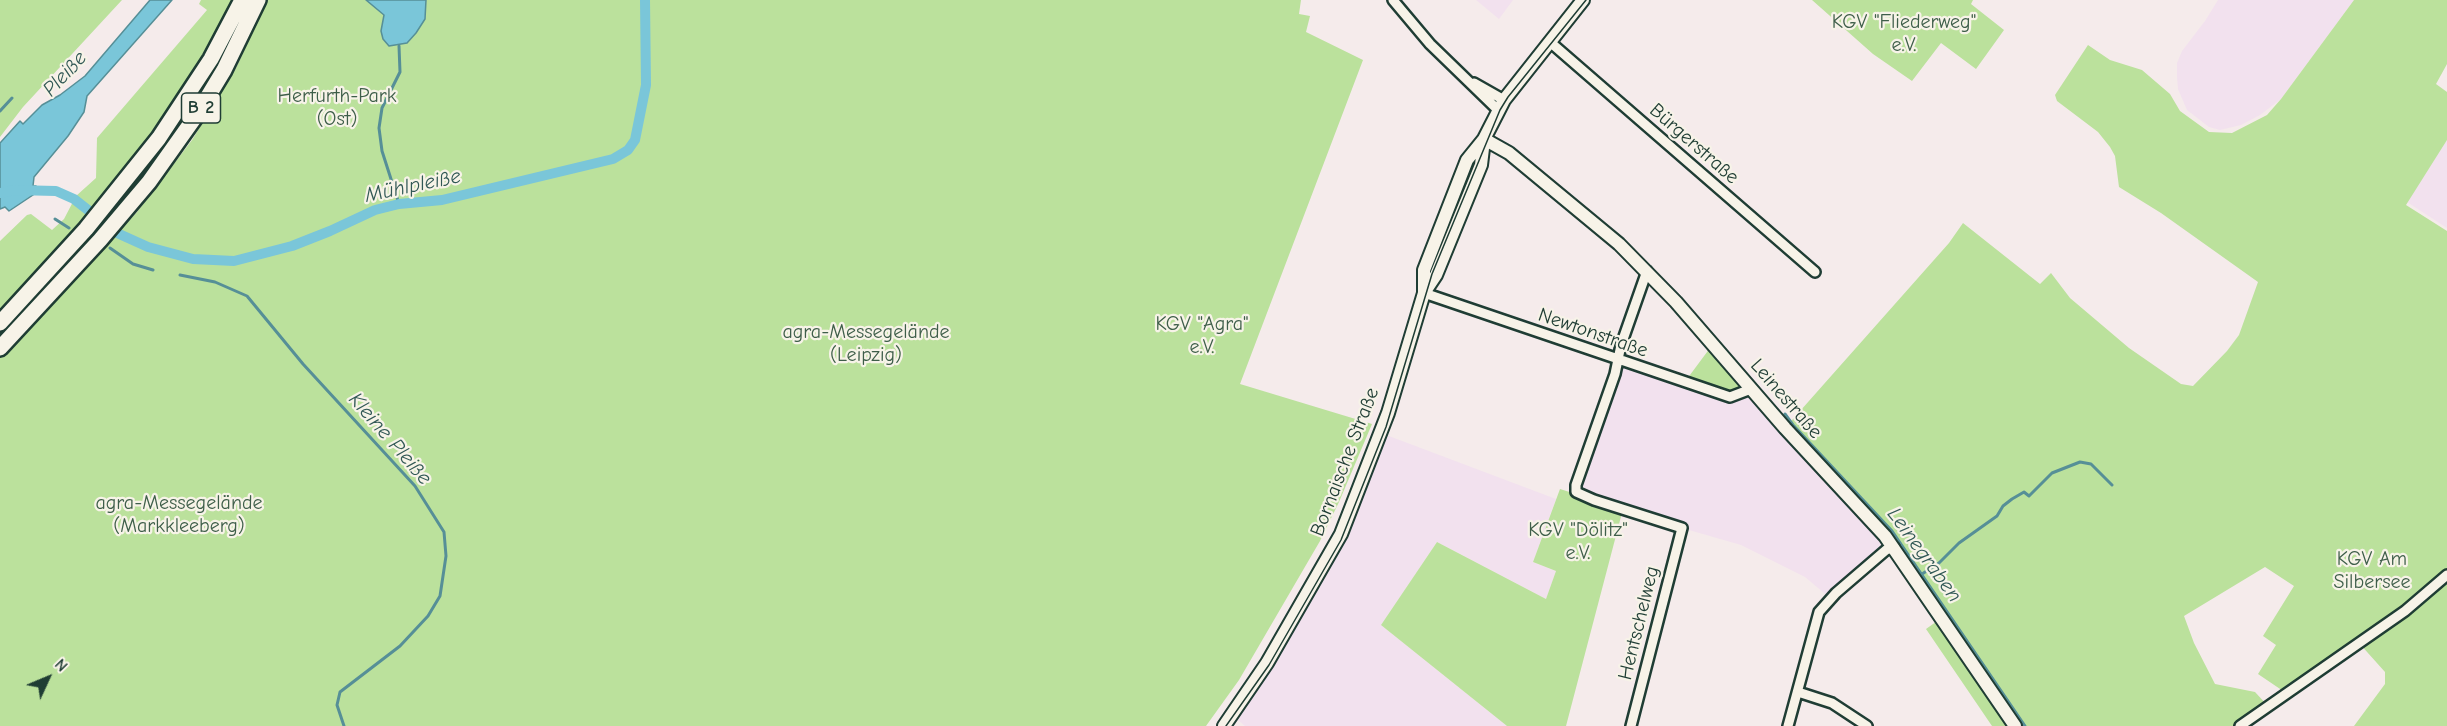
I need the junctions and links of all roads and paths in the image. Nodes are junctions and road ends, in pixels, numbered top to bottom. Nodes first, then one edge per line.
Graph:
1 (242, 0) edge
2 (258, 0) edge
3 (1392, 0) edge
4 (1583, 0) edge
5 (237, 26) junction
6 (1550, 42) junction
7 (1501, 105) junction
8 (1484, 139) junction
9 (1647, 271) junction
10 (1815, 272) dead end
11 (1424, 293) junction
12 (0, 323) edge
13 (0, 348) edge
14 (1617, 360) junction
15 (1751, 389) junction
16 (1894, 546) junction
17 (2447, 575) edge
18 (1797, 692) junction
19 (1224, 726) edge
20 (1631, 726) edge
21 (1788, 726) edge
22 (1867, 726) edge
23 (2015, 726) edge
24 (2240, 726) edge

1 - 5 highway, B 2
2 - 5 highway, B 2
3 - 7 street
4 - 6 main road, Bornaische Straße
5 - 12 highway, B 2
5 - 13 highway, B 2
6 - 7 main road, Bornaische Straße
6 - 10 street, Bürgerstraße
7 - 8 main road, Bornaische Straße
8 - 9 main road, Leinestraße
8 - 11 main road, Bornaische Straße
9 - 14 street
9 - 15 main road, Leinestraße
11 - 14 street, Newtonstraße
11 - 19 main road, Bornaische Straße
14 - 15 street, Newtonstraße
14 - 20 street, Hentschelweg
15 - 16 main road, Leinestraße
16 - 18 street
16 - 23 main road, Leinestraße
17 - 24 street
18 - 21 street
18 - 22 street

